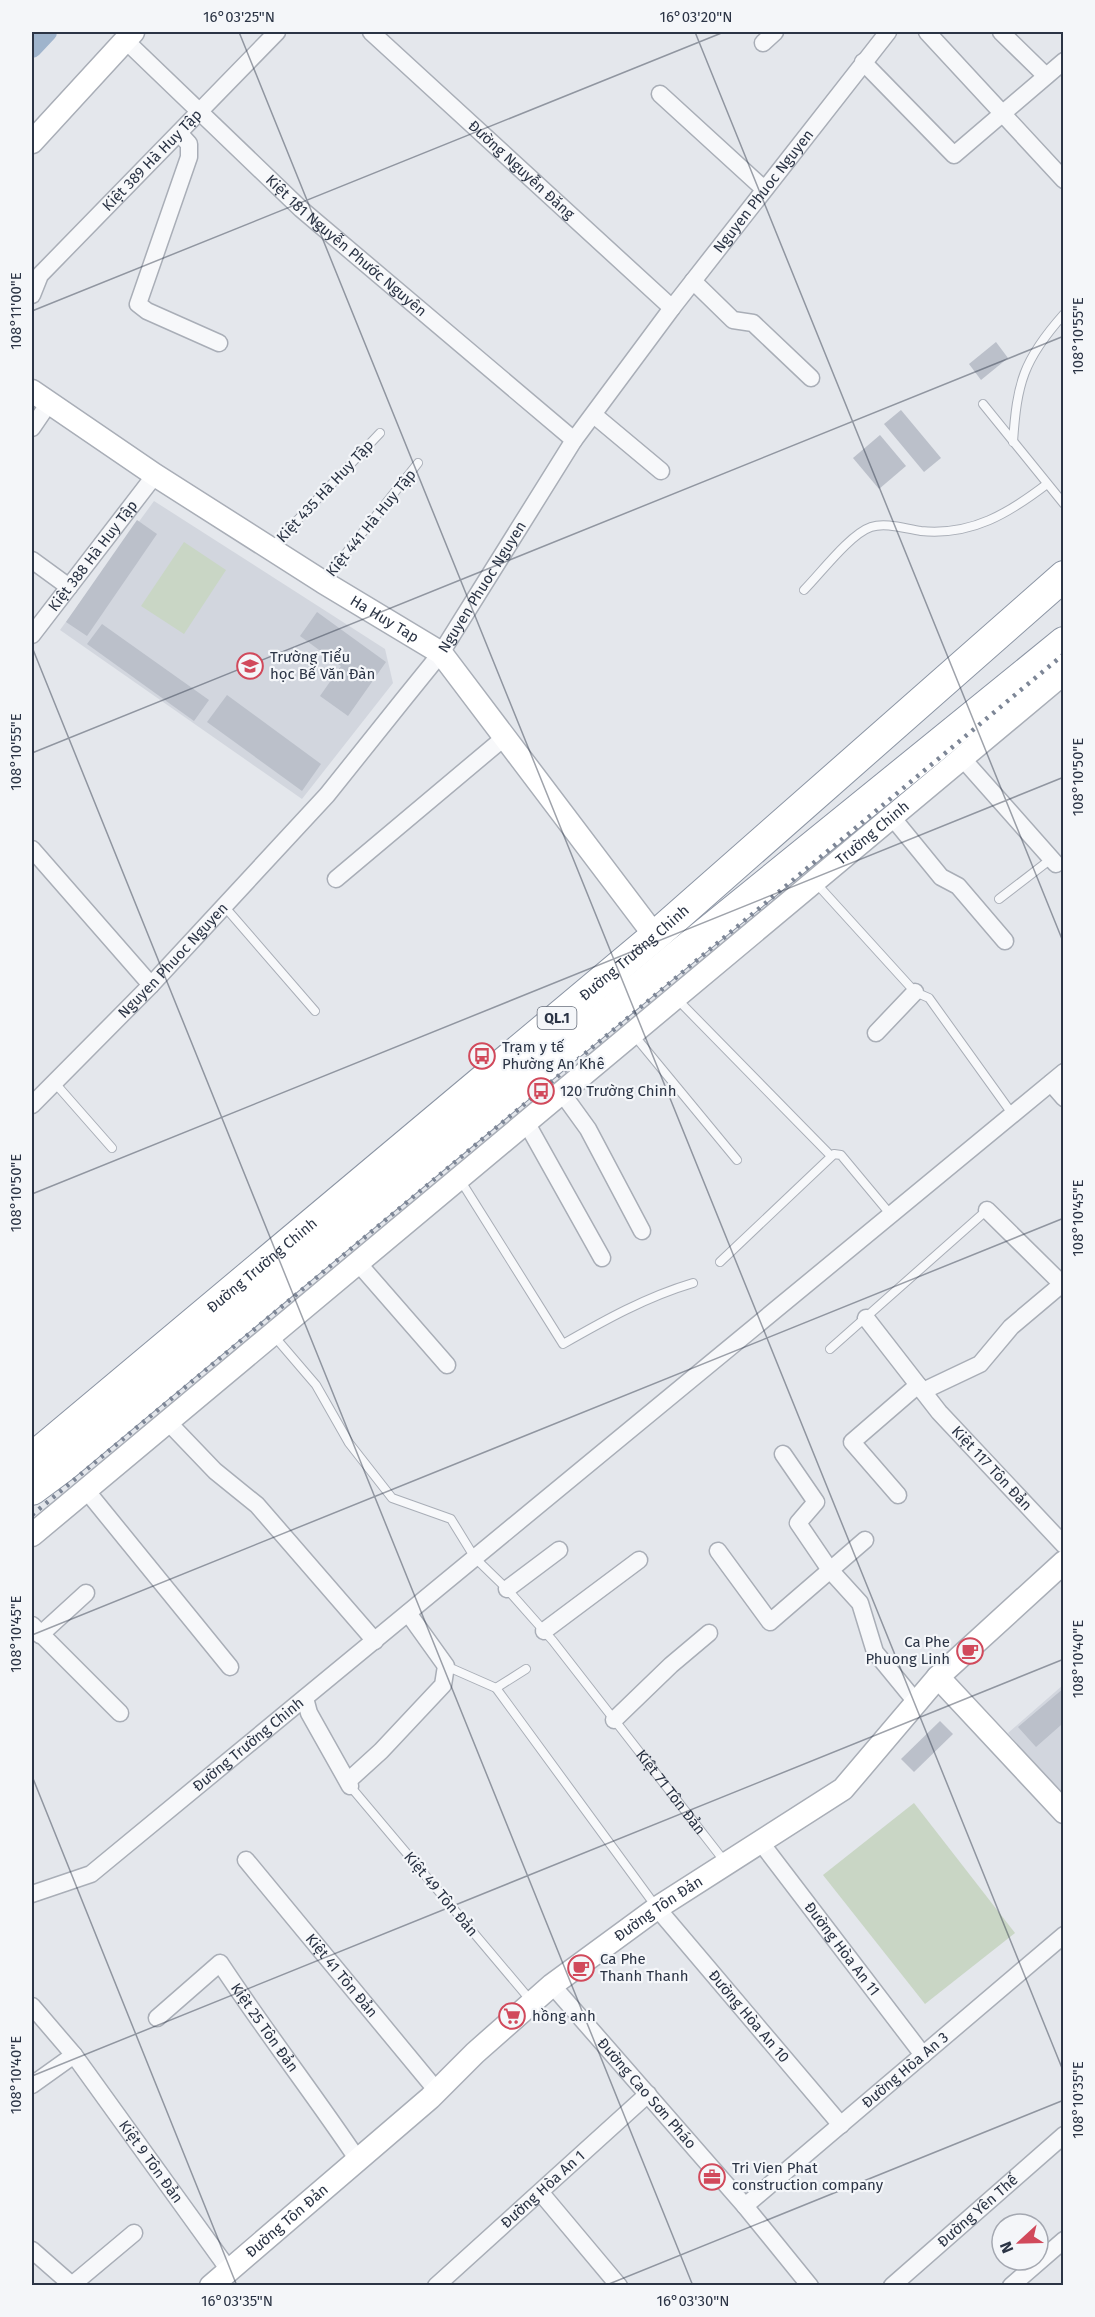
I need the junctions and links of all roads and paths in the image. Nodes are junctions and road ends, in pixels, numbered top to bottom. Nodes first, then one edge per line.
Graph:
1 (278, 32) edge
2 (371, 32) edge
3 (776, 32) edge
4 (888, 32) edge
5 (927, 32) edge
6 (1001, 32) edge
7 (129, 36) edge
8 (763, 43) dead end
9 (1064, 61) edge
10 (863, 62) junction
11 (1046, 76) junction
12 (660, 94) dead end
13 (199, 112) junction
14 (1003, 113) junction
15 (179, 133) junction
16 (32, 142) edge
17 (1064, 180) edge
18 (764, 189) junction
19 (693, 281) junction
20 (32, 295) edge
21 (672, 308) junction
22 (1064, 314) edge
23 (219, 343) dead end
24 (812, 378) dead end
25 (40, 397) edge
26 (983, 404) dead end
27 (594, 415) junction
28 (32, 428) edge
29 (380, 434) dead end
30 (574, 440) junction
31 (1013, 442) junction
32 (418, 463) dead end
33 (661, 471) dead end
34 (155, 475) junction
35 (1047, 484) junction
36 (1064, 504) edge
37 (271, 549) junction
38 (32, 560) edge
39 (1064, 576) edge
40 (323, 582) junction
41 (69, 587) junction
42 (804, 590) dead end
43 (32, 635) edge
44 (1064, 642) edge
45 (441, 653) junction
46 (1062, 676) edge
47 (505, 737) junction
48 (962, 758) junction
49 (892, 817) junction
50 (32, 849) edge
51 (1054, 862) joint
52 (336, 879) dead end
53 (815, 882) junction
54 (999, 899) dead end
55 (224, 906) junction
56 (655, 936) junction
57 (1005, 941) dead end
58 (151, 985) junction
59 (915, 992) junction
60 (678, 996) junction
61 (315, 1011) dead end
62 (876, 1033) dead end
63 (633, 1034) junction
64 (1057, 1077) edge
65 (54, 1082) junction
66 (562, 1092) junction
67 (1064, 1098) edge
68 (32, 1105) edge
69 (1013, 1114) junction
70 (526, 1122) junction
71 (112, 1148) dead end
72 (831, 1156) junction
73 (737, 1160) dead end
74 (459, 1178) junction
75 (987, 1210) joint
76 (891, 1215) junction
77 (642, 1231) dead end
78 (602, 1258) dead end
79 (720, 1262) dead end
80 (358, 1263) junction
81 (693, 1283) dead end
82 (1063, 1285) edge
83 (866, 1318) junction
84 (273, 1334) junction
85 (830, 1349) dead end
86 (447, 1365) dead end
87 (921, 1388) junction
88 (168, 1422) junction
89 (783, 1454) dead end
90 (42, 1458) edge
91 (32, 1490) edge
92 (86, 1490) junction
93 (898, 1495) dead end
94 (32, 1496) edge
95 (32, 1535) edge
96 (865, 1540) dead end
97 (1064, 1545) edge
98 (559, 1550) dead end
99 (718, 1551) dead end
100 (475, 1558) junction
101 (639, 1560) dead end
102 (1064, 1562) edge
103 (830, 1570) junction
104 (507, 1589) junction
105 (86, 1593) dead end
106 (408, 1613) junction
107 (36, 1630) edge
108 (543, 1631) junction
109 (709, 1633) dead end
110 (375, 1641) junction
111 (447, 1666) junction
112 (230, 1667) dead end
113 (526, 1669) dead end
114 (938, 1677) junction
115 (496, 1688) junction
116 (305, 1698) junction
117 (916, 1702) junction
118 (120, 1713) dead end
119 (614, 1720) junction
120 (349, 1784) junction
121 (1064, 1812) edge
122 (762, 1844) junction
123 (246, 1860) dead end
124 (727, 1865) junction
125 (32, 1893) edge
126 (657, 1908) junction
127 (1064, 1935) edge
128 (552, 1985) junction
129 (532, 2002) junction
130 (32, 2006) edge
131 (157, 2018) dead end
132 (74, 2055) junction
133 (923, 2055) junction
134 (32, 2085) edge
135 (437, 2091) junction
136 (648, 2094) junction
137 (841, 2125) junction
138 (1064, 2135) edge
139 (358, 2160) junction
140 (541, 2193) junction
141 (745, 2206) junction
142 (134, 2233) dead end
143 (1064, 2240) edge
144 (32, 2250) edge
145 (229, 2270) junction
146 (73, 2285) edge
147 (211, 2286) edge
148 (436, 2286) edge
149 (619, 2286) edge
150 (810, 2286) edge
151 (892, 2286) edge
152 (1011, 2286) edge

1 - 13 street, Kiệt 389 Hà Huy Tập
2 - 21 street, Đường Nguyễn Đăng
3 - 8 street
4 - 10 street, Nguyen Phuoc Nguyen
5 - 14 street
6 - 11 street
7 - 13 street, Kiệt 181 Nguyễn Phước Nguyên
7 - 16 street
9 - 11 street
10 - 14 street
10 - 18 street, Nguyen Phuoc Nguyen
11 - 14 street
12 - 18 street
13 - 15 street, Kiệt 389 Hà Huy Tập
13 - 30 street, Kiệt 181 Nguyễn Phước Nguyên
14 - 17 street
15 - 20 street, Kiệt 389 Hà Huy Tập
15 - 23 street
18 - 19 street, Nguyen Phuoc Nguyen
19 - 21 street, Nguyen Phuoc Nguyen
19 - 24 street
21 - 27 street, Nguyen Phuoc Nguyen
22 - 31 lane
25 - 28 street
25 - 34 street, Ha Huy Tap
26 - 31 lane
27 - 30 street, Nguyen Phuoc Nguyen
27 - 33 street
29 - 37 lane, Kiệt 435 Hà Huy Tập
30 - 45 street, Nguyen Phuoc Nguyen
31 - 35 lane
32 - 40 lane, Kiệt 441 Hà Huy Tập
34 - 37 street, Ha Huy Tap
34 - 41 street, Kiệt 388 Hà Huy Tập
35 - 36 lane
35 - 42 lane
37 - 40 street, Ha Huy Tap
38 - 41 street
39 - 56 highway, Đường Trường Chinh / QL.1
40 - 45 street, Ha Huy Tap
41 - 43 street, Kiệt 388 Hà Huy Tập
44 - 90 highway, Đường Trường Chinh / QL.1
45 - 47 street, Ha Huy Tap
45 - 55 street, Nguyen Phuoc Nguyen
46 - 48 street, Trường Chinh
47 - 52 street
47 - 56 street, Ha Huy Tap
48 - 49 street, Trường Chinh
48 - 51 street
49 - 53 street, Trường Chinh
49 - 57 street
50 - 58 street
51 - 54 lane
53 - 59 lane
53 - 60 street, Trường Chinh
55 - 58 street, Nguyen Phuoc Nguyen
55 - 61 lane
56 - 90 highway, Đường Trường Chinh / QL.1
58 - 65 street, Nguyen Phuoc Nguyen
59 - 62 street
59 - 69 lane
60 - 63 street
60 - 72 lane
63 - 66 street
63 - 73 lane
64 - 67 street
64 - 69 street, Đường Trường Chinh
65 - 68 street, Nguyen Phuoc Nguyen
65 - 71 lane
66 - 70 street
66 - 77 street
69 - 76 street, Đường Trường Chinh
70 - 74 street
70 - 78 street
72 - 76 lane
72 - 79 lane
74 - 80 street
74 - 81 lane
75 - 82 street
75 - 83 lane
76 - 100 street, Đường Trường Chinh
80 - 84 street
80 - 86 street
82 - 87 street
83 - 85 lane
83 - 87 street, Kiệt 117 Tôn Đản
84 - 88 street
84 - 100 lane, Kiệt 71 Tôn Đản
87 - 93 street
87 - 97 street, Kiệt 117 Tôn Đản
88 - 92 street
88 - 110 street
89 - 103 street
90 - 91 highway, Đường Trường Chinh / QL.1
90 - 94 street
92 - 95 street
92 - 112 street
96 - 103 street
98 - 104 street
99 - 103 street
100 - 104 lane, Kiệt 71 Tôn Đản
100 - 106 street, Đường Trường Chinh
101 - 108 street
102 - 114 street, Đường Tôn Đản
103 - 117 street
104 - 108 lane, Kiệt 71 Tôn Đản
105 - 107 street
106 - 110 street, Đường Trường Chinh
106 - 111 street
107 - 118 street
108 - 119 lane, Kiệt 71 Tôn Đản
109 - 119 street
110 - 116 street, Đường Trường Chinh
111 - 115 lane
111 - 120 street
113 - 115 lane
114 - 117 street, Đường Tôn Đản
114 - 121 street
115 - 126 lane
116 - 120 street
116 - 125 street, Đường Trường Chinh
117 - 122 street, Đường Tôn Đản
119 - 124 lane, Kiệt 71 Tôn Đản
120 - 129 lane, Kiệt 49 Tôn Đản
122 - 124 street, Đường Tôn Đản
122 - 133 street, Đường Hòa An 11
123 - 135 street, Kiệt 41 Tôn Đản
124 - 126 street, Đường Tôn Đản
126 - 128 street, Đường Tôn Đản
126 - 137 street, Đường Hòa An 10
127 - 133 street, Đường Hòa An 3
128 - 129 street, Đường Tôn Đản
128 - 136 street, Đường Cao Sơn Pháo
129 - 135 street, Đường Tôn Đản
130 - 132 street, Kiệt 9 Tôn Đản
131 - 139 street, Kiệt 25 Tôn Đản
132 - 134 street
132 - 145 street, Kiệt 9 Tôn Đản
133 - 137 street, Đường Hòa An 3
135 - 139 street, Đường Tôn Đản
136 - 140 street, Đường Hòa An 1
136 - 141 street, Đường Cao Sơn Pháo
137 - 141 street, Đường Hòa An 3
138 - 151 street, Đường Yên Thế
139 - 145 street, Đường Tôn Đản
140 - 148 street, Đường Hòa An 1
140 - 149 street
141 - 150 street, Đường Cao Sơn Pháo
142 - 146 street
143 - 152 street
144 - 146 street
145 - 147 street, Đường Tôn Đản

